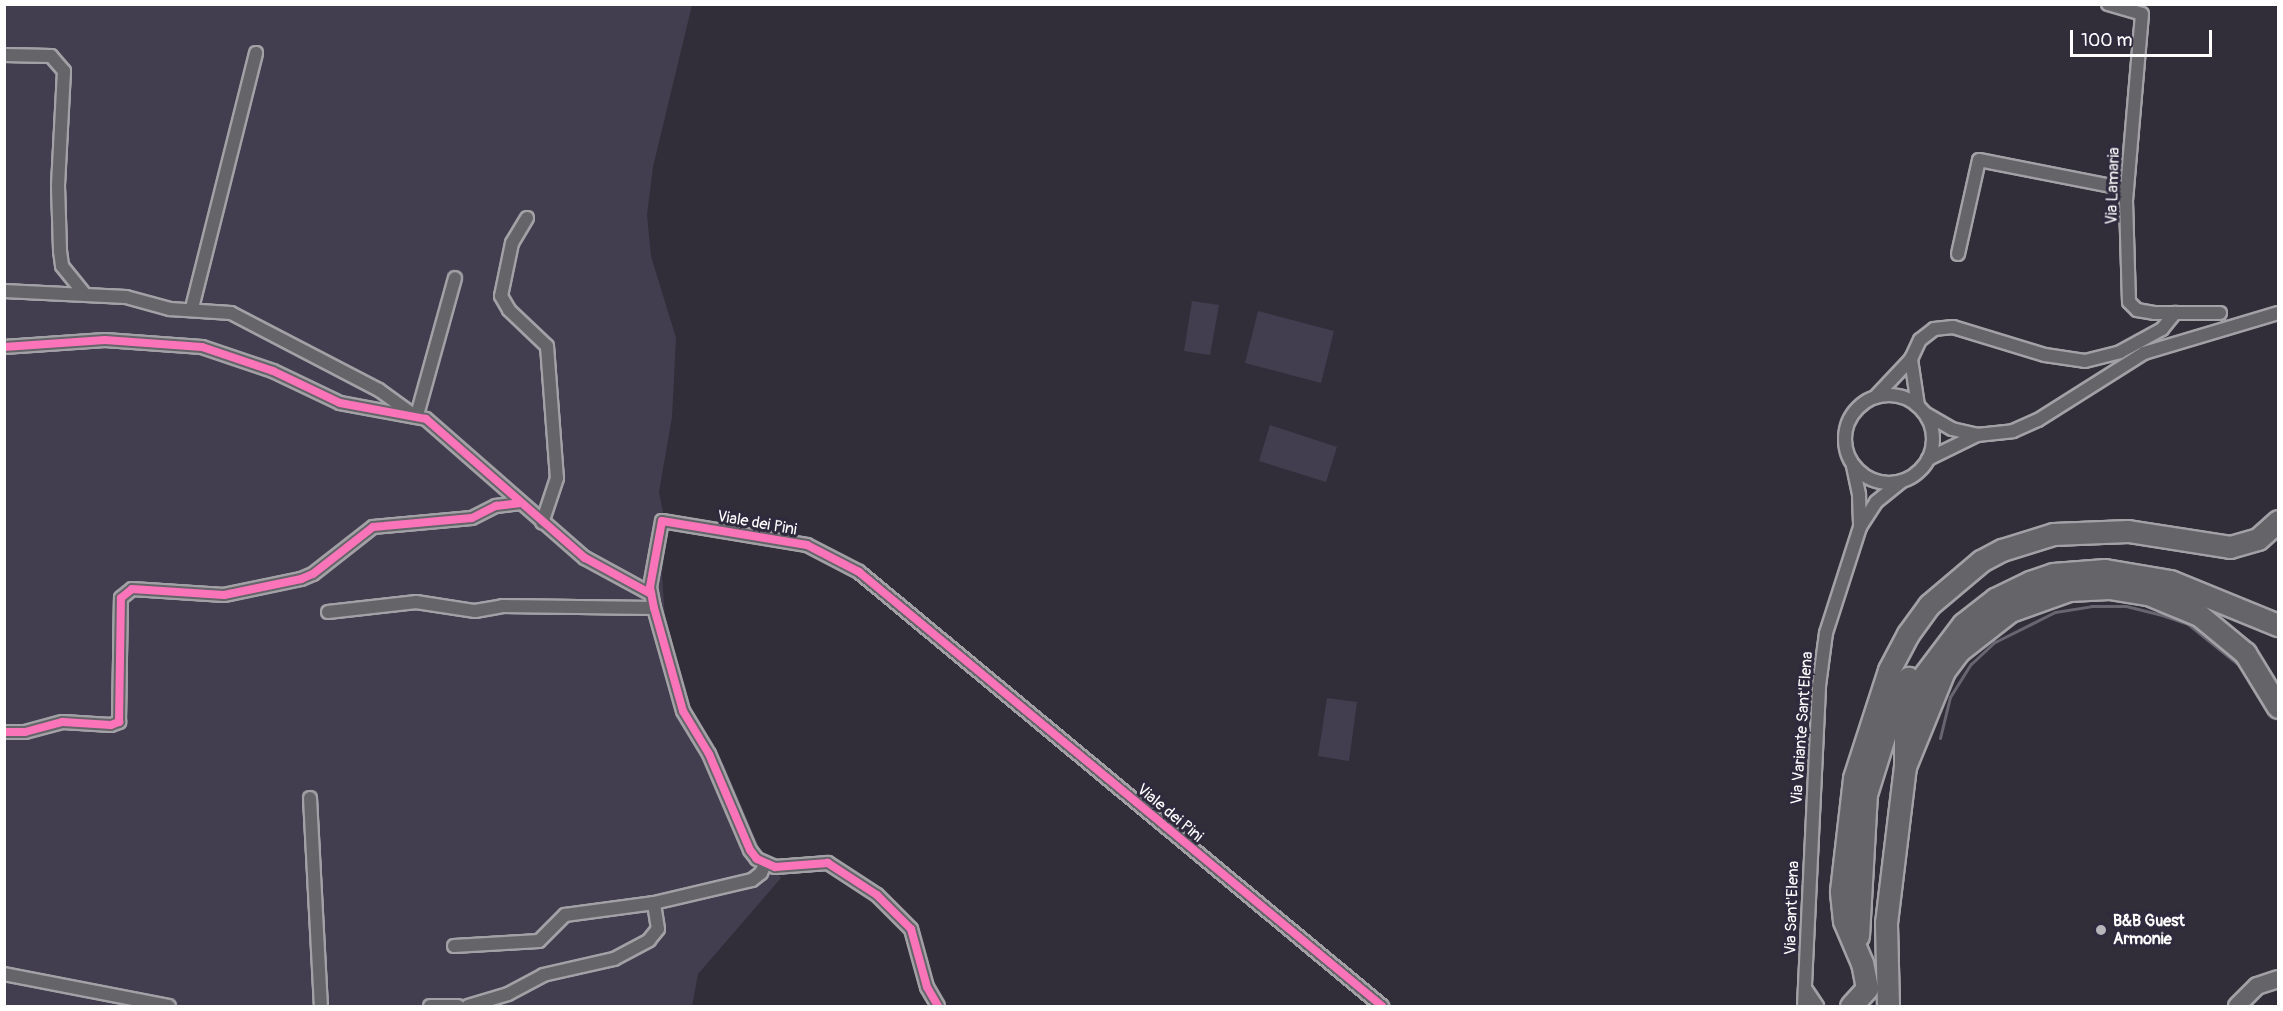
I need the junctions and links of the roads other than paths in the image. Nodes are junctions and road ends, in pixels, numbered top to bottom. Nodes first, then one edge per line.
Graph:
1 (2108, 4) edge
2 (256, 53) dead end
3 (4, 55) edge
4 (2127, 189) junction
5 (527, 218) dead end
6 (1958, 254) dead end
7 (455, 278) dead end
8 (4, 291) edge
9 (84, 293) junction
10 (192, 308) junction
11 (2175, 313) junction
12 (2220, 313) dead end
13 (2278, 313) edge
14 (4, 347) edge
15 (1911, 359) junction
16 (1875, 396) junction
17 (1922, 410) junction
18 (414, 415) junction
19 (1977, 435) junction
20 (1929, 459) junction
21 (1851, 462) junction
22 (1902, 481) junction
23 (519, 503) junction
24 (2278, 521) edge
25 (542, 523) junction
26 (1860, 527) junction
27 (651, 594) junction
28 (654, 608) junction
29 (2278, 610) edge
30 (327, 612) dead end
31 (2278, 625) edge
32 (2278, 707) edge
33 (4, 732) edge
34 (1905, 767) junction
35 (310, 798) dead end
36 (1811, 828) joint
37 (765, 864) junction
38 (654, 903) junction
39 (454, 946) dead end
40 (1862, 963) junction
41 (4, 974) edge
42 (2278, 980) edge
43 (1805, 988) junction
44 (169, 1006) edge
45 (321, 1006) edge
46 (430, 1006) edge
47 (458, 1006) edge
48 (468, 1006) edge
49 (938, 1006) edge
50 (1382, 1006) edge
51 (1804, 1006) edge
52 (1817, 1006) edge
53 (1851, 1006) edge
54 (1888, 1006) edge
55 (2237, 1006) edge

1 - 4 street, Via Lamaria
2 - 10 street
3 - 9 street
4 - 6 street
4 - 11 street, Via Lamaria
5 - 25 street
7 - 18 street
8 - 9 street
9 - 10 street
10 - 18 street
11 - 12 street, Via Lamaria
11 - 15 street
13 - 19 street
14 - 18 street
15 - 16 street
15 - 17 street
16 - 17 street
16 - 21 street
17 - 19 street
17 - 20 street
18 - 23 street
19 - 20 street
20 - 22 street
21 - 22 street
21 - 26 street, Via Variante Sant'Elena
22 - 26 street, Via Variante Sant'Elena
23 - 25 street
23 - 33 street
24 - 40 highway
25 - 27 street
26 - 36 street, Via Variante Sant'Elena
27 - 28 street, Viale dei Pini
27 - 50 street, Viale dei Pini
28 - 30 street
28 - 37 street, Viale dei Pini
29 - 40 highway
31 - 34 highway
32 - 34 highway
34 - 54 highway
35 - 45 street
36 - 43 street, Via Sant'Elena
37 - 38 street
37 - 49 street
38 - 39 street
38 - 48 street
40 - 53 highway
41 - 44 street
42 - 55 main road
43 - 51 street, Via Sant'Elena
43 - 52 street
46 - 47 street

